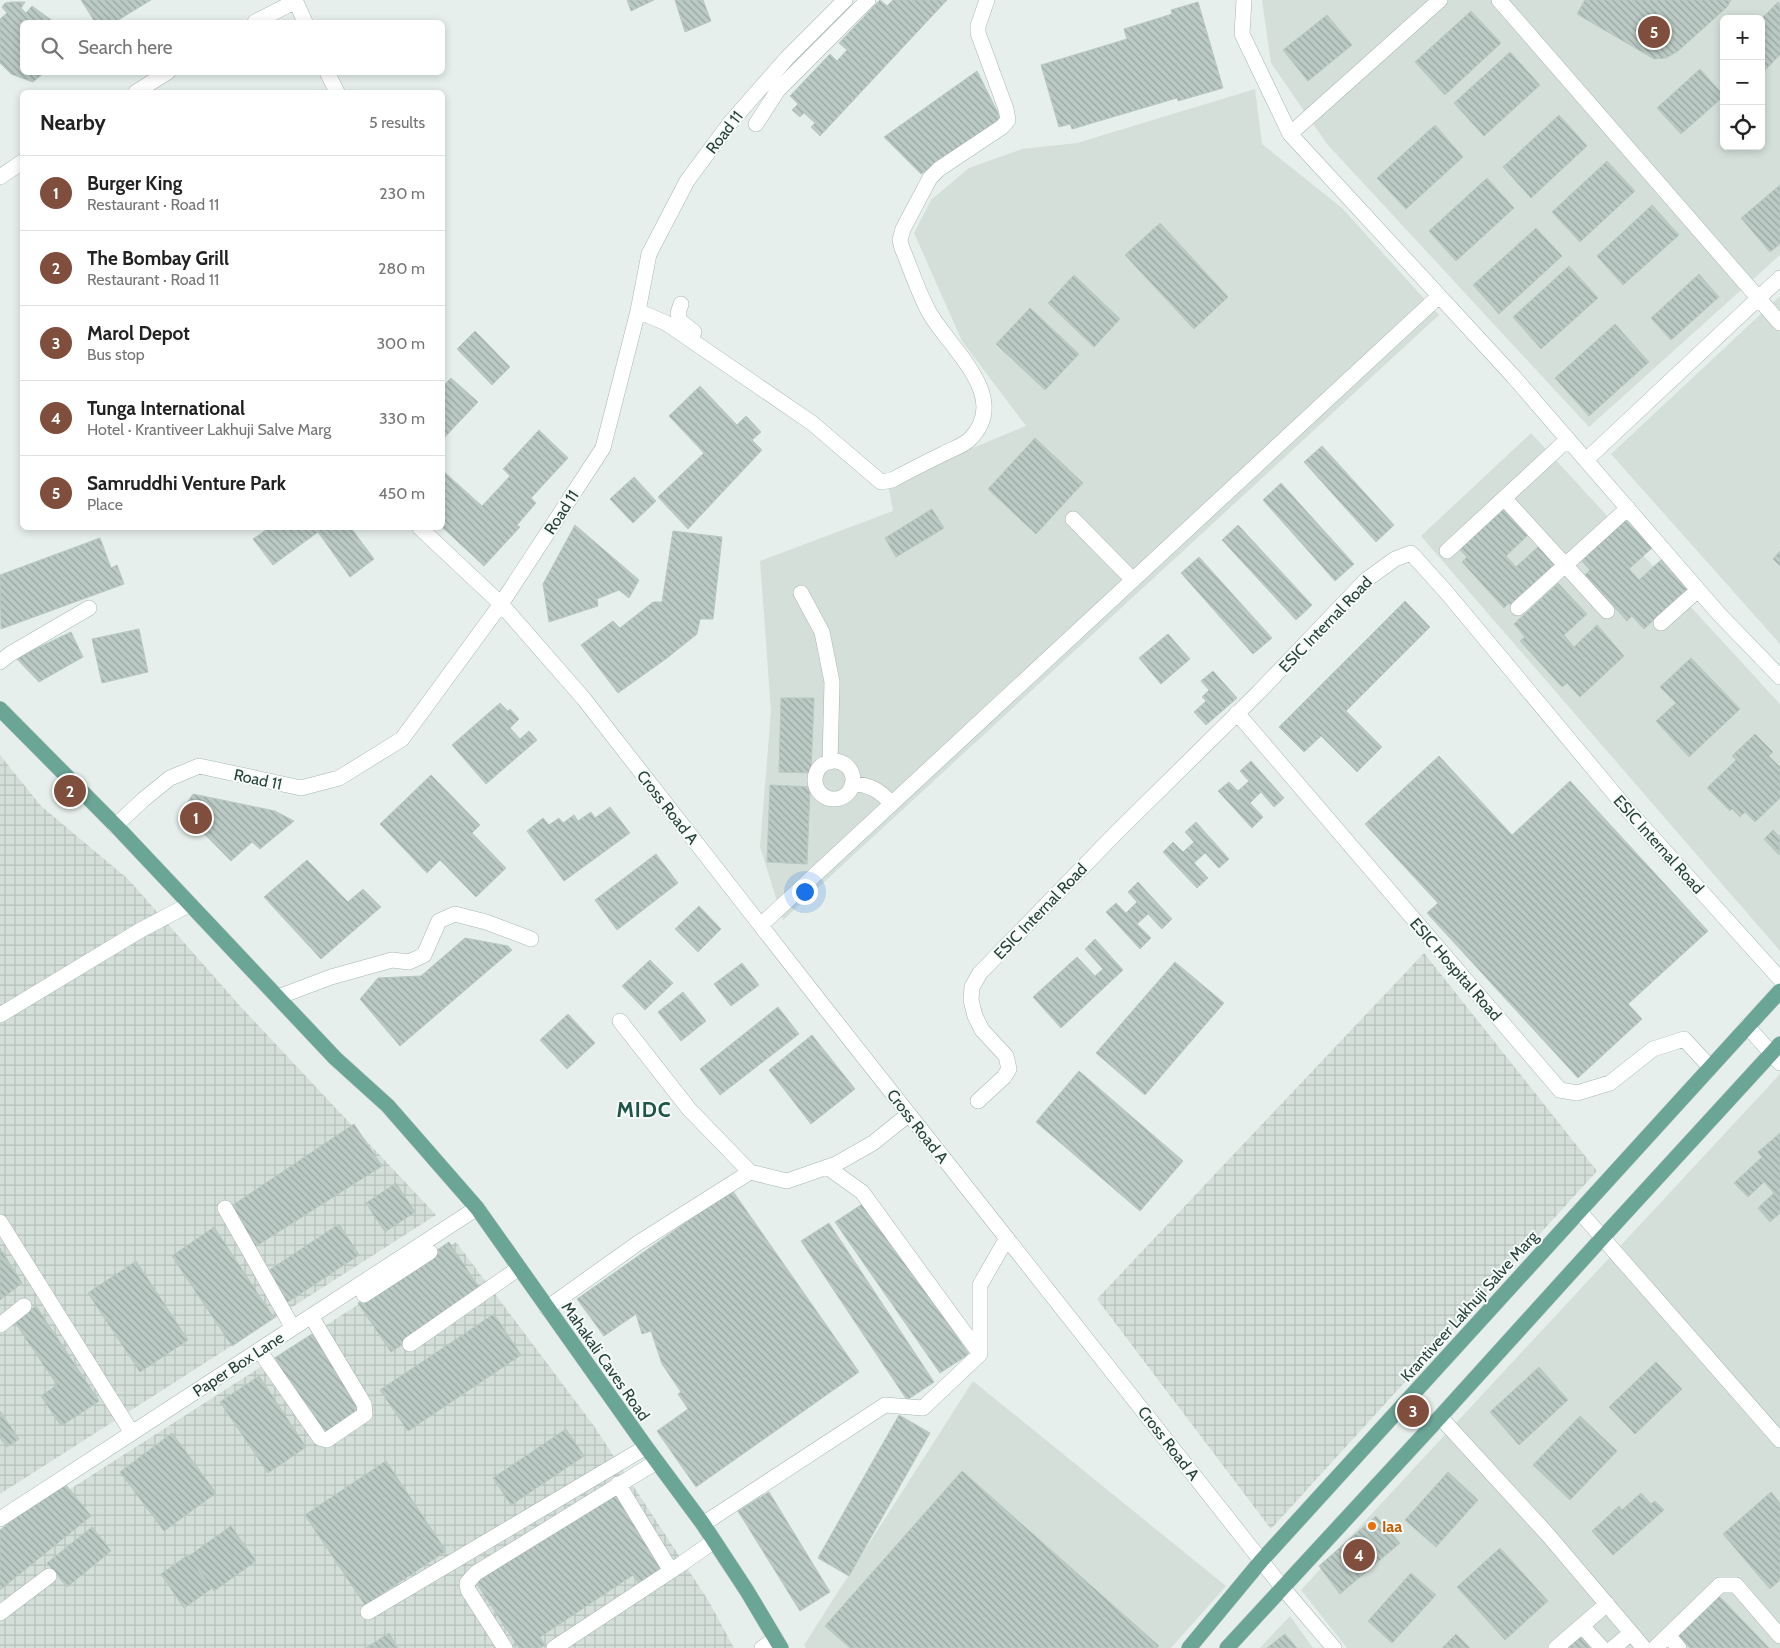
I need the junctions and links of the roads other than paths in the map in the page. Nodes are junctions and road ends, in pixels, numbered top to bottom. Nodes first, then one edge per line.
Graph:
1 (296, 0) edge
2 (845, 0) edge
3 (868, 0) edge
4 (987, 0) edge
5 (1244, 0) edge
6 (1440, 0) edge
7 (1499, 0) edge
8 (259, 20) edge
9 (304, 20) edge
10 (163, 75) edge
11 (328, 75) edge
12 (139, 90) edge
13 (336, 90) edge
14 (756, 124) dead end
15 (1290, 134) junction
16 (20, 163) edge
17 (0, 176) edge
18 (1780, 278) edge
19 (1439, 296) junction
20 (1758, 298) junction
21 (681, 304) dead end
22 (638, 311) junction
23 (1780, 324) edge
24 (814, 424) junction
25 (1568, 439) junction
26 (1586, 460) junction
27 (1504, 498) junction
28 (1628, 508) junction
29 (1073, 519) dead end
30 (422, 530) edge
31 (1447, 551) dead end
32 (1566, 565) junction
33 (1133, 580) junction
34 (1698, 590) junction
35 (800, 593) dead end
36 (501, 604) junction
37 (89, 608) dead end
38 (1518, 608) dead end
39 (1608, 611) dead end
40 (1661, 623) dead end
41 (0, 662) edge
42 (1780, 677) edge
43 (0, 709) edge
44 (1237, 713) junction
45 (830, 762) junction
46 (852, 784) junction
47 (892, 804) junction
48 (116, 826) junction
49 (190, 904) junction
50 (761, 926) junction
51 (531, 939) dead end
52 (1780, 980) edge
53 (1780, 991) edge
54 (278, 997) junction
55 (0, 1015) edge
56 (620, 1021) dead end
57 (1747, 1026) junction
58 (1777, 1053) edge
59 (1710, 1067) junction
60 (978, 1101) dead end
61 (909, 1114) junction
62 (827, 1167) junction
63 (750, 1172) junction
64 (224, 1208) dead end
65 (477, 1208) junction
66 (1579, 1211) junction
67 (0, 1222) edge
68 (1602, 1236) junction
69 (1007, 1238) junction
70 (430, 1252) dead end
71 (519, 1268) junction
72 (380, 1281) junction
73 (364, 1295) dead end
74 (24, 1306) dead end
75 (547, 1308) junction
76 (311, 1316) junction
77 (0, 1325) edge
78 (293, 1328) junction
79 (410, 1344) dead end
80 (259, 1350) junction
81 (980, 1354) junction
82 (1440, 1416) junction
83 (132, 1434) junction
84 (1780, 1440) edge
85 (646, 1447) junction
86 (656, 1462) junction
87 (618, 1484) junction
88 (0, 1519) edge
89 (703, 1524) junction
90 (714, 1541) junction
91 (1261, 1560) junction
92 (671, 1572) junction
93 (49, 1576) dead end
94 (1282, 1587) junction
95 (1607, 1604) junction
96 (368, 1612) dead end
97 (0, 1613) edge
98 (1582, 1626) junction
99 (1631, 1632) junction
100 (1668, 1635) junction
101 (1780, 1636) edge
102 (779, 1644) edge
103 (505, 1648) edge
104 (554, 1648) edge
105 (762, 1648) edge
106 (1189, 1648) edge
107 (1227, 1648) edge
108 (1334, 1648) edge
109 (1556, 1648) edge
110 (1602, 1648) edge
111 (1613, 1648) edge
112 (1644, 1648) edge
113 (1655, 1648) edge
114 (1679, 1648) edge

1 - 8 street
1 - 9 street
2 - 22 street, Road 11
3 - 14 street
4 - 24 street
5 - 15 street
6 - 15 street
7 - 20 street
10 - 12 street
11 - 13 street
15 - 19 street
16 - 17 street
18 - 20 street
19 - 25 street
19 - 33 street
20 - 23 street
20 - 26 street
21 - 24 street
22 - 24 street
22 - 36 street, Road 11
25 - 26 street
25 - 27 street
26 - 28 street
27 - 31 street
27 - 32 street
28 - 32 street
28 - 34 street
29 - 33 street
30 - 36 street, Cross Road A
32 - 38 street
32 - 39 street
33 - 47 street
34 - 40 street
34 - 42 street
35 - 45 street
36 - 48 street, Road 11
36 - 50 street, Cross Road A
37 - 41 street
43 - 48 main road, Mahakali Caves Road
44 - 52 street, ESIC Internal Road
44 - 59 street, ESIC Hospital Road
44 - 60 street, ESIC Internal Road
45 - 46 street
45 - 46 street
46 - 47 street
47 - 50 street
48 - 49 main road, Mahakali Caves Road
49 - 54 main road, Mahakali Caves Road
49 - 55 street
50 - 61 street, Cross Road A
51 - 54 street
53 - 57 main road, Krantiveer Lakhuji Salve Marg
54 - 65 main road, Mahakali Caves Road
56 - 63 street
57 - 58 street
57 - 59 main road, Krantiveer Lakhuji Salve Marg
58 - 68 main road
59 - 66 main road, Krantiveer Lakhuji Salve Marg
61 - 62 street
61 - 69 street, Cross Road A
62 - 63 street
62 - 81 street
63 - 75 street
64 - 78 street
65 - 71 main road, Mahakali Caves Road
65 - 72 street, Paper Box Lane
66 - 68 street
66 - 91 main road, Krantiveer Lakhuji Salve Marg
67 - 83 street
68 - 82 main road
68 - 84 street
69 - 81 street
69 - 91 street, Cross Road A
70 - 72 street
71 - 75 main road, Mahakali Caves Road
71 - 79 street
72 - 73 street
72 - 76 street, Paper Box Lane
74 - 77 street
75 - 85 main road, Mahakali Caves Road
76 - 78 street, Paper Box Lane
76 - 80 street
78 - 80 street, Paper Box Lane
80 - 83 street, Paper Box Lane
81 - 89 street
82 - 94 main road
82 - 95 street
83 - 88 street, Paper Box Lane
85 - 86 main road, Mahakali Caves Road
85 - 96 street
86 - 87 street
86 - 89 main road, Mahakali Caves Road
87 - 92 street
87 - 103 street
89 - 90 main road, Mahakali Caves Road
90 - 92 street
90 - 102 main road, Mahakali Caves Road
91 - 94 street, Cross Road A
91 - 106 main road, Krantiveer Lakhuji Salve Marg
92 - 104 street
93 - 97 street
94 - 107 main road
94 - 108 street, Cross Road A
95 - 98 street
95 - 99 street
98 - 109 street
98 - 110 street
99 - 111 street
99 - 112 street
100 - 101 street
100 - 113 street
100 - 114 street
102 - 105 street

